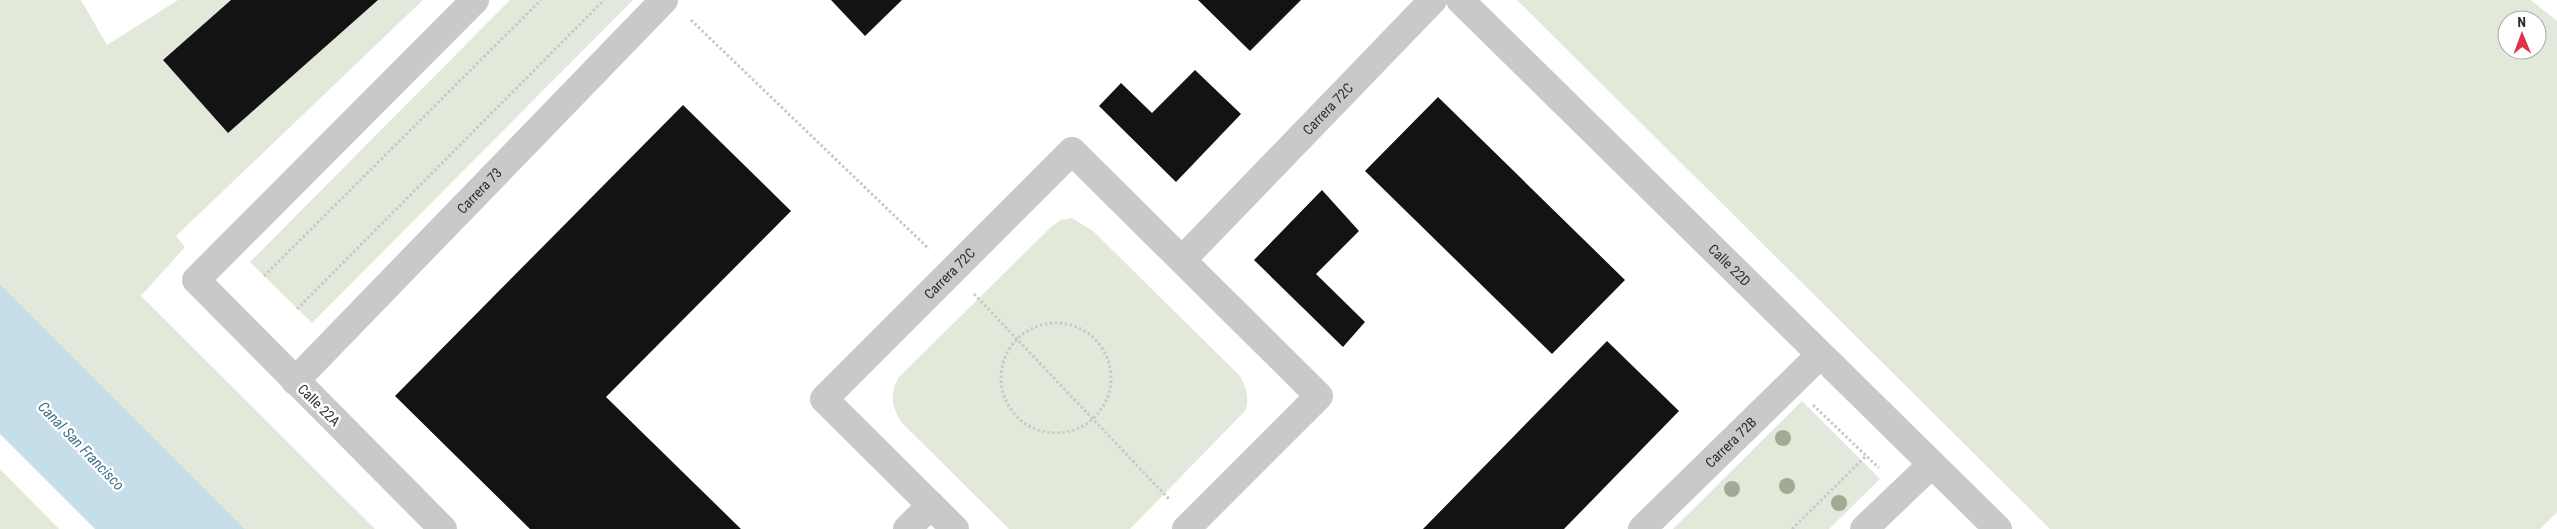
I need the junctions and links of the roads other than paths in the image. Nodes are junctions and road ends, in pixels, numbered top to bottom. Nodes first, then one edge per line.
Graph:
1 (475, 0) edge
2 (664, 0) edge
3 (1433, 0) edge
4 (1460, 0) edge
5 (1182, 260) junction
6 (1820, 355) junction
7 (294, 381) junction
8 (1932, 464) junction
9 (931, 505) junction
10 (443, 529) edge
11 (906, 529) edge
12 (955, 529) edge
13 (1186, 529) edge
14 (1642, 529) edge
15 (1864, 529) edge
16 (1998, 529) edge

1 - 7 street, Calle 22A
2 - 7 street, Carrera 73
3 - 5 street, Carrera 72C
4 - 6 street, Calle 22D
5 - 9 street, Carrera 72C
5 - 13 street, Carrera 72C
6 - 8 street, Calle 22D
6 - 14 street, Carrera 72B
7 - 10 street, Calle 22A
8 - 15 street
8 - 16 street, Calle 22D
9 - 11 street
9 - 12 street, Carrera 72C

